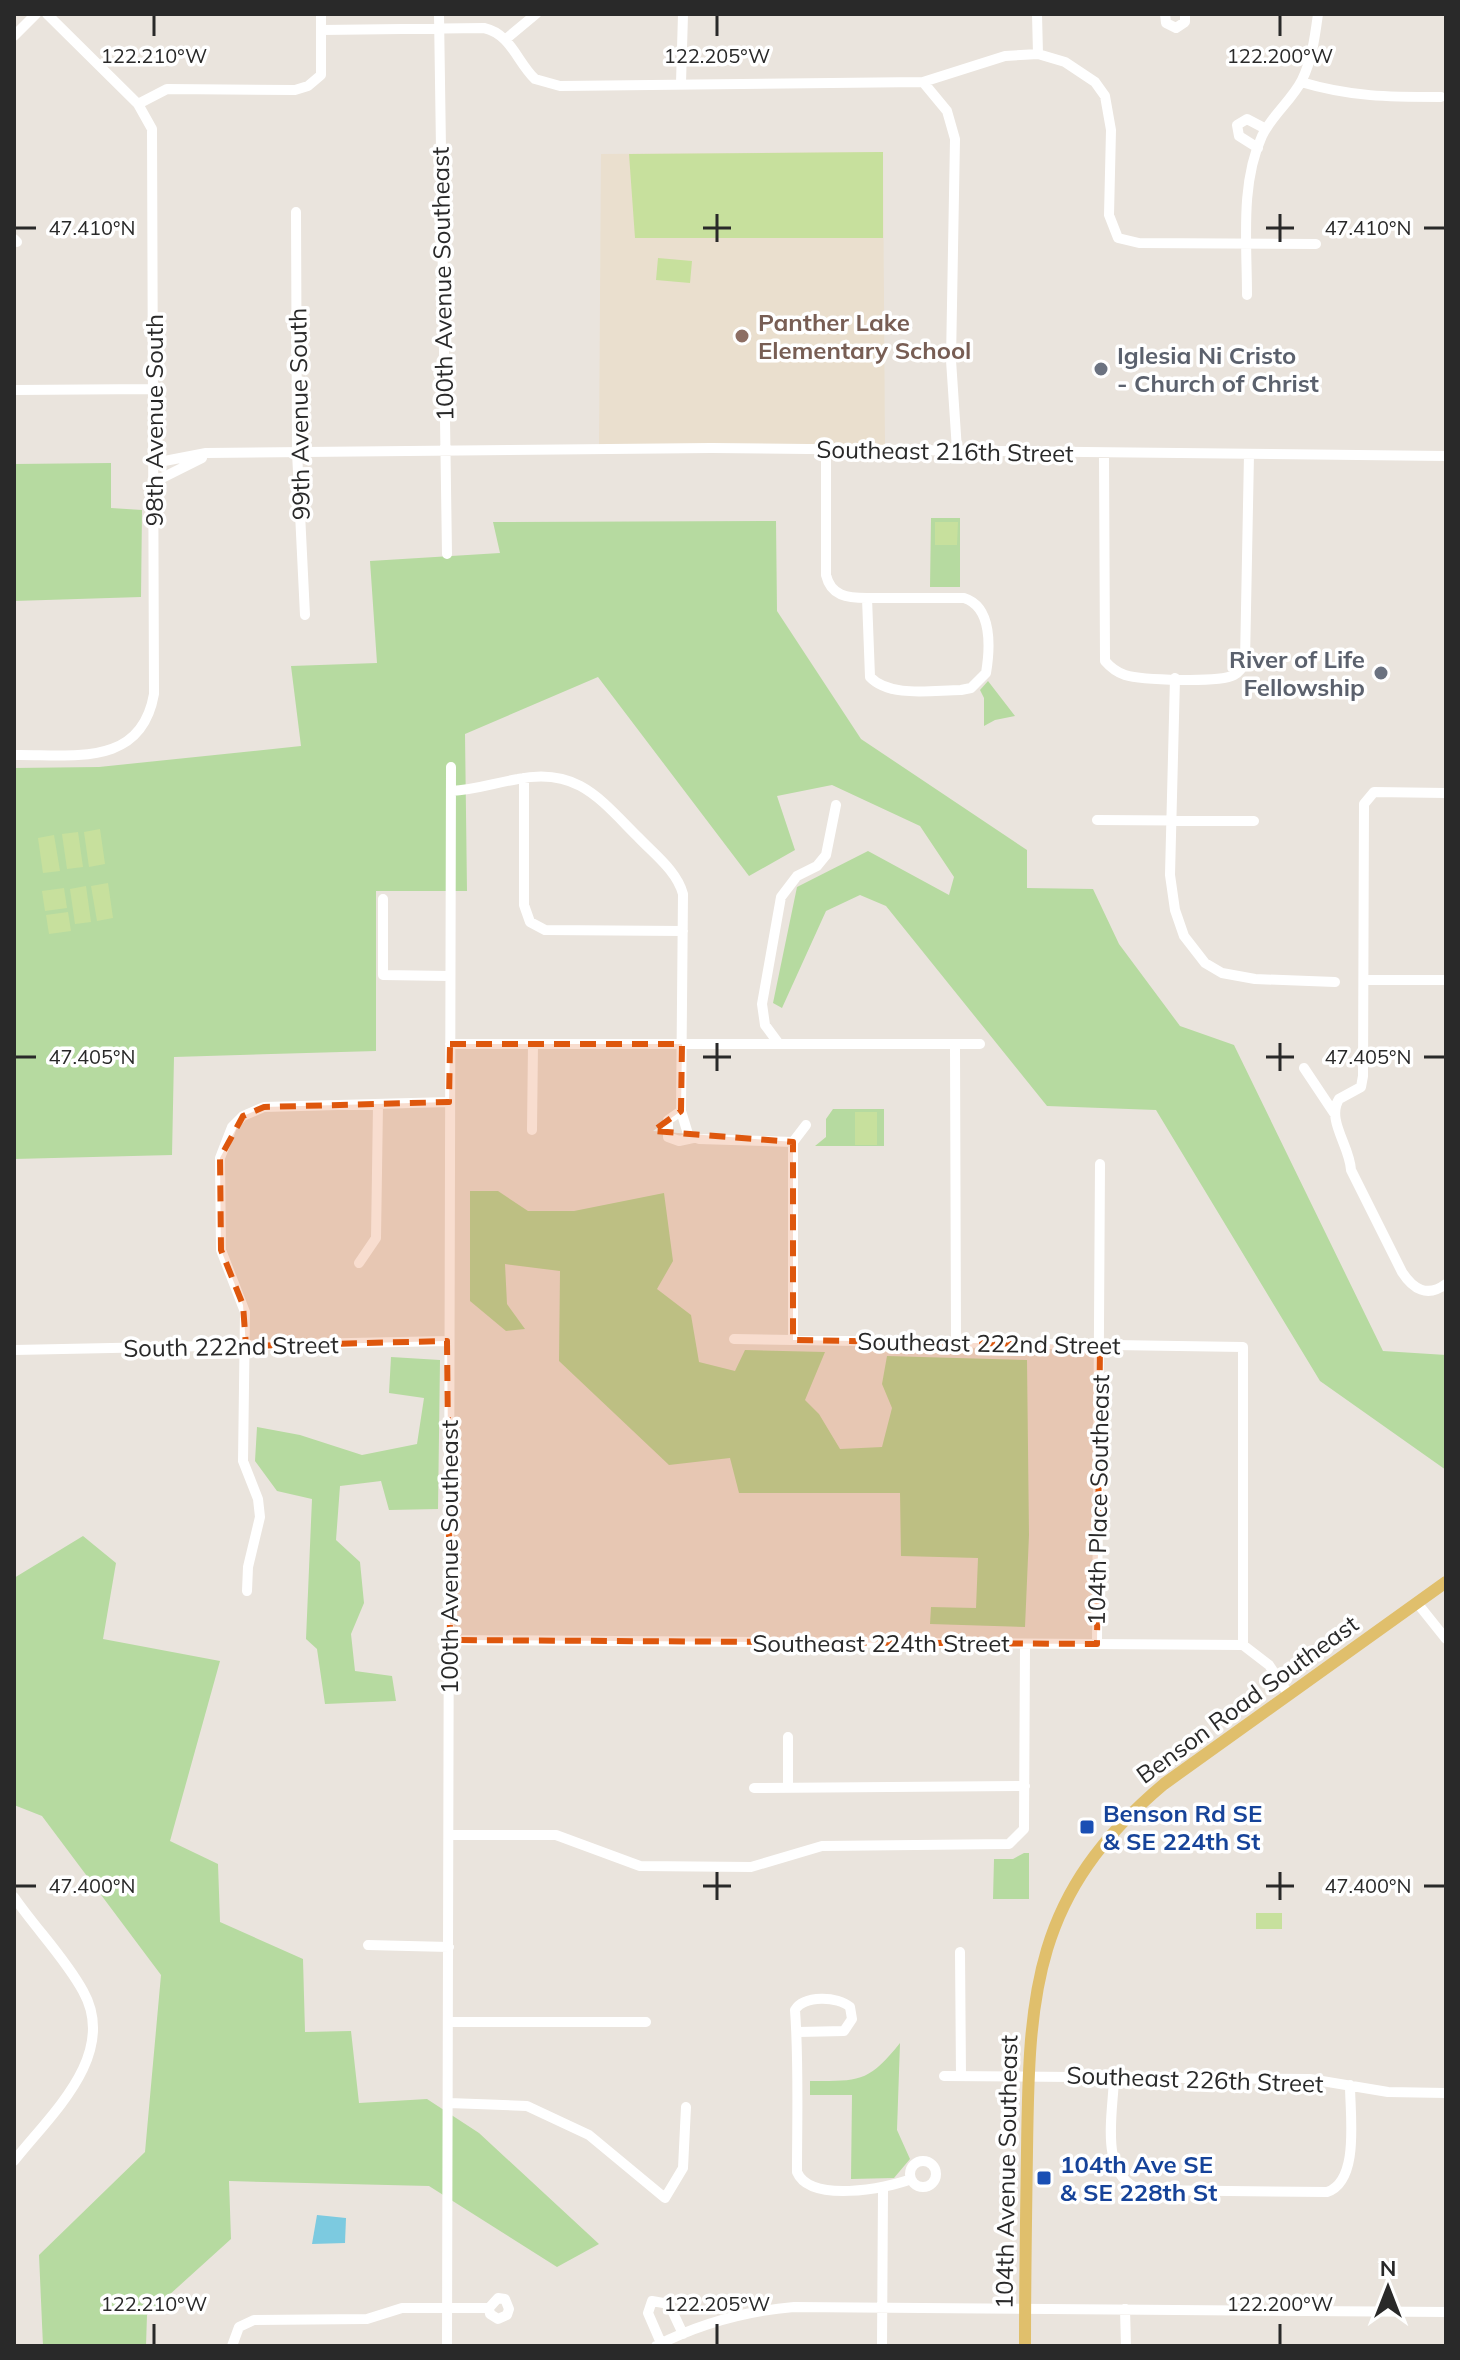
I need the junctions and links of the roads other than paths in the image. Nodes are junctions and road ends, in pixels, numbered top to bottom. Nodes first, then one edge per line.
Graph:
1 (36, 14) edge
2 (47, 14) edge
3 (321, 14) edge
4 (439, 14) edge
5 (536, 14) edge
6 (683, 14) edge
7 (1037, 14) edge
8 (1165, 14) edge
9 (1185, 14) edge
10 (1318, 14) edge
11 (439, 27) junction
12 (321, 30) junction
13 (14, 36) edge
14 (506, 39) junction
15 (1038, 54) junction
16 (923, 82) junction
17 (1301, 82) junction
18 (681, 83) junction
19 (1441, 97) dead end
20 (138, 104) junction
21 (1266, 129) junction
22 (1258, 148) junction
23 (296, 212) dead end
24 (1316, 244) dead end
25 (1247, 245) junction
26 (1247, 295) dead end
27 (154, 389) junction
28 (14, 390) edge
29 (826, 449) junction
30 (444, 450) junction
31 (957, 450) junction
32 (297, 452) junction
33 (231, 453) junction
34 (1104, 453) junction
35 (1249, 454) junction
36 (1446, 456) edge
37 (154, 463) junction
38 (154, 482) junction
39 (447, 554) dead end
40 (867, 598) junction
41 (305, 615) dead end
42 (1175, 678) junction
43 (14, 755) edge
44 (451, 767) dead end
45 (524, 778) junction
46 (451, 791) junction
47 (1446, 793) edge
48 (836, 805) dead end
49 (1171, 819) junction
50 (1097, 820) dead end
51 (1254, 821) dead end
52 (383, 899) dead end
53 (683, 931) junction
54 (450, 976) junction
55 (1364, 980) junction
56 (1446, 980) edge
57 (1335, 982) dead end
58 (450, 1044) junction
59 (533, 1044) junction
60 (682, 1044) junction
61 (779, 1044) junction
62 (980, 1044) dead end
63 (955, 1045) junction
64 (1304, 1068) dead end
65 (449, 1102) junction
66 (378, 1105) junction
67 (681, 1111) junction
68 (1335, 1114) junction
69 (806, 1125) dead end
70 (532, 1130) dead end
71 (693, 1138) junction
72 (793, 1142) junction
73 (1100, 1164) dead end
74 (359, 1263) dead end
75 (1446, 1284) edge
76 (734, 1339) dead end
77 (793, 1340) junction
78 (447, 1341) junction
79 (956, 1344) junction
80 (1100, 1345) junction
81 (246, 1346) junction
82 (14, 1350) edge
83 (1446, 1582) edge
84 (247, 1591) dead end
85 (1418, 1604) junction
86 (1446, 1639) edge
87 (450, 1640) junction
88 (1025, 1644) junction
89 (1097, 1644) junction
90 (1243, 1645) junction
91 (1289, 1695) junction
92 (788, 1737) dead end
93 (1025, 1786) junction
94 (754, 1788) dead end
95 (788, 1788) junction
96 (449, 1835) junction
97 (14, 1897) edge
98 (18, 1914) edge
99 (368, 1945) dead end
100 (449, 1947) junction
101 (960, 1952) dead end
102 (1033, 1999) joint
103 (449, 2022) junction
104 (646, 2022) dead end
105 (798, 2032) junction
106 (1028, 2074) junction
107 (944, 2076) dead end
108 (961, 2076) junction
109 (1114, 2078) junction
110 (1350, 2085) junction
111 (1446, 2093) edge
112 (449, 2103) junction
113 (686, 2107) dead end
114 (14, 2161) edge
115 (911, 2179) dead end
116 (883, 2190) junction
117 (447, 2307) junction
118 (489, 2308) dead end
119 (883, 2308) junction
120 (1025, 2309) junction
121 (1125, 2309) junction
122 (1446, 2312) edge
123 (683, 2334) junction
124 (658, 2345) edge
125 (232, 2346) edge
126 (447, 2346) edge
127 (882, 2346) edge
128 (1025, 2346) edge
129 (1126, 2346) edge

1 - 13 street
2 - 20 street
3 - 12 street
4 - 11 street, 100th Avenue Southeast
5 - 14 street
6 - 18 street
7 - 15 street
8 - 9 street
10 - 17 street
11 - 12 street
11 - 14 street
11 - 30 street, 100th Avenue Southeast
12 - 20 street
14 - 18 street
15 - 16 street
15 - 25 street
16 - 18 street
16 - 31 street
17 - 19 street
17 - 21 street
20 - 27 street, 98th Avenue South
21 - 22 street
21 - 22 street
22 - 25 street
23 - 32 street, 99th Avenue South
24 - 25 street
25 - 26 street
27 - 28 street
27 - 37 street, 98th Avenue South
29 - 30 street, Southeast 216th Street
29 - 31 street, Southeast 216th Street
29 - 40 street
30 - 32 street, Southeast 216th Street
30 - 39 street, 100th Avenue Southeast
31 - 34 street, Southeast 216th Street
32 - 33 street, Southeast 216th Street
32 - 41 street, 99th Avenue South
33 - 37 street
33 - 38 street
34 - 35 street, Southeast 216th Street
34 - 42 street
35 - 36 street, Southeast 216th Street
35 - 42 street
37 - 38 street, 98th Avenue South
38 - 43 street, 98th Avenue South
40 - 40 street
42 - 49 street
44 - 46 street, 100th Avenue Southeast
45 - 46 street
45 - 53 street
45 - 53 street
46 - 54 street, 100th Avenue Southeast
47 - 55 street
48 - 61 street
49 - 50 street
49 - 51 street
49 - 57 street
52 - 54 street
53 - 60 street
54 - 58 street, 100th Avenue Southeast
55 - 56 street
55 - 68 street
58 - 59 street
58 - 65 street, 100th Avenue Southeast
59 - 60 street
59 - 70 street
60 - 61 street
60 - 67 street
61 - 63 street
62 - 63 street
63 - 79 street
64 - 68 street
65 - 66 street
65 - 78 street, 100th Avenue Southeast
66 - 74 street
66 - 81 street
67 - 71 street
67 - 71 street
68 - 75 street
69 - 72 street
71 - 72 street
72 - 77 street
73 - 80 street, 104th Place Southeast
76 - 77 street, Southeast 222nd Street
77 - 79 street, Southeast 222nd Street
78 - 81 street, South 222nd Street
78 - 87 street, 100th Avenue Southeast
79 - 80 street, Southeast 222nd Street
80 - 89 street, 104th Place Southeast
80 - 90 street, Southeast 222nd Street
81 - 82 street, South 222nd Street
81 - 84 street
83 - 85 main road, Benson Road Southeast
85 - 86 street
85 - 91 main road, Benson Road Southeast
87 - 88 street, Southeast 224th Street
87 - 96 street, 100th Avenue Southeast
88 - 89 street, Southeast 224th Street
88 - 93 street
89 - 90 street, Southeast 224th Street
90 - 91 street
91 - 102 main road, Benson Road Southeast
92 - 95 street
93 - 95 street
93 - 96 street
94 - 95 street
96 - 100 street, 100th Avenue Southeast
97 - 98 street
98 - 114 street
99 - 100 street
100 - 103 street, 100th Avenue Southeast
101 - 108 street
102 - 106 main road, 104th Avenue Southeast
103 - 104 street
103 - 112 street, 100th Avenue Southeast
105 - 105 street
105 - 116 street
106 - 108 street, Southeast 226th Street
106 - 109 street, Southeast 226th Street
106 - 120 main road, 104th Avenue Southeast
107 - 108 street, Southeast 226th Street
109 - 110 street, Southeast 226th Street
109 - 110 street
110 - 111 street, Southeast 226th Street
112 - 113 street
112 - 117 street, 100th Avenue Southeast
115 - 116 street
116 - 119 street
117 - 118 street
117 - 125 street
117 - 126 street, 100th Avenue Southeast
119 - 120 street
119 - 123 street
119 - 127 street
120 - 121 street
120 - 128 main road, 104th Avenue Southeast
121 - 122 street
121 - 129 street
123 - 124 street
123 - 124 street

